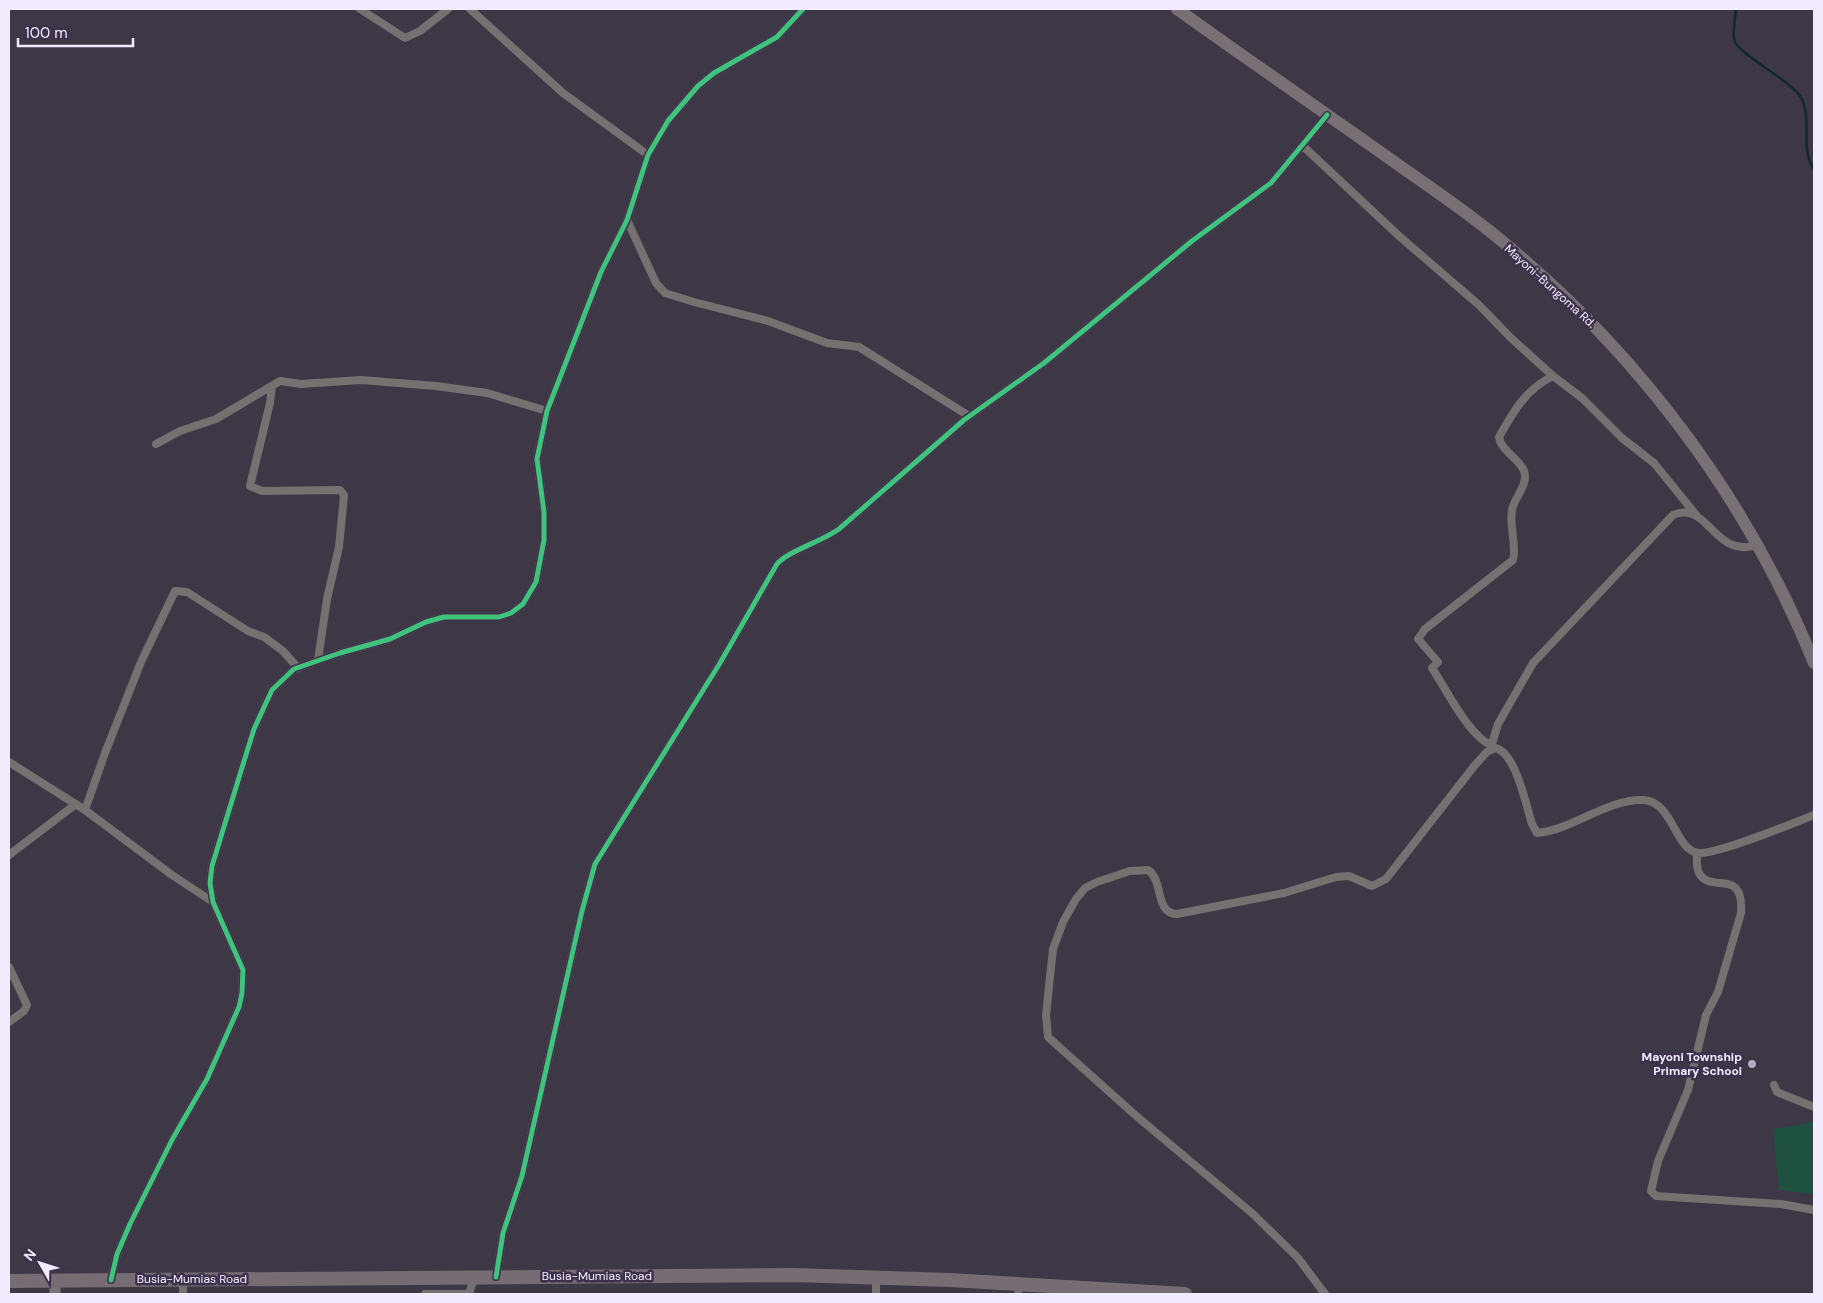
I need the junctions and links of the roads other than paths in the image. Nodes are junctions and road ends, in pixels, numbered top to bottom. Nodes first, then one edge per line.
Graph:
1 (360, 9) edge
2 (448, 9) edge
3 (470, 9) edge
4 (803, 9) edge
5 (1177, 9) edge
6 (1327, 115) junction
7 (1303, 146) junction
8 (648, 156) junction
9 (626, 220) junction
10 (1553, 376) junction
11 (272, 386) junction
12 (547, 411) junction
13 (968, 416) junction
14 (156, 444) dead end
15 (1697, 516) junction
16 (1756, 545) junction
17 (318, 660) junction
18 (1814, 663) edge
19 (298, 668) junction
20 (1491, 748) junction
21 (9, 762) edge
22 (76, 804) junction
23 (85, 810) junction
24 (1814, 815) edge
25 (1697, 853) junction
26 (9, 855) edge
27 (213, 902) junction
28 (9, 967) edge
29 (9, 1022) edge
30 (1774, 1085) dead end
31 (1814, 1107) edge
32 (1814, 1210) edge
33 (496, 1277) junction
34 (876, 1277) junction
35 (474, 1278) junction
36 (111, 1280) junction
37 (183, 1280) junction
38 (9, 1281) edge
39 (55, 1288) edge
40 (1019, 1289) edge
41 (183, 1294) edge
42 (425, 1294) edge
43 (468, 1294) edge
44 (876, 1294) edge
45 (1184, 1294) edge
46 (1325, 1294) edge

1 - 2 street
3 - 8 street
4 - 8 street
5 - 6 main road, Mayoni-Bungoma Rd.
6 - 7 street
6 - 16 main road, Mayoni-Bungoma Rd.
7 - 10 street
7 - 13 street
8 - 9 street
9 - 12 street
9 - 13 street
10 - 15 street
10 - 20 street
11 - 12 street
11 - 14 street
11 - 17 street
12 - 17 street
13 - 33 street
15 - 16 street
15 - 20 street
16 - 18 main road, Mayoni-Bungoma Rd.
17 - 19 street
19 - 23 street
19 - 27 street
20 - 25 street
20 - 46 street
21 - 22 street
22 - 23 street
22 - 26 street
23 - 27 street
24 - 25 street
25 - 32 street
27 - 36 street
28 - 29 street
30 - 31 street
33 - 34 highway, Busia-Mumias Road
33 - 35 highway, Busia-Mumias Road
34 - 40 highway, Busia-Mumias Road
34 - 44 street
35 - 37 highway, Busia-Mumias Road
35 - 43 street
36 - 37 highway, Busia-Mumias Road
36 - 39 highway, Busia-Mumias Road
37 - 41 street
38 - 39 highway, Busia-Mumias Road
40 - 45 highway, Busia-Mumias Road
42 - 43 street

